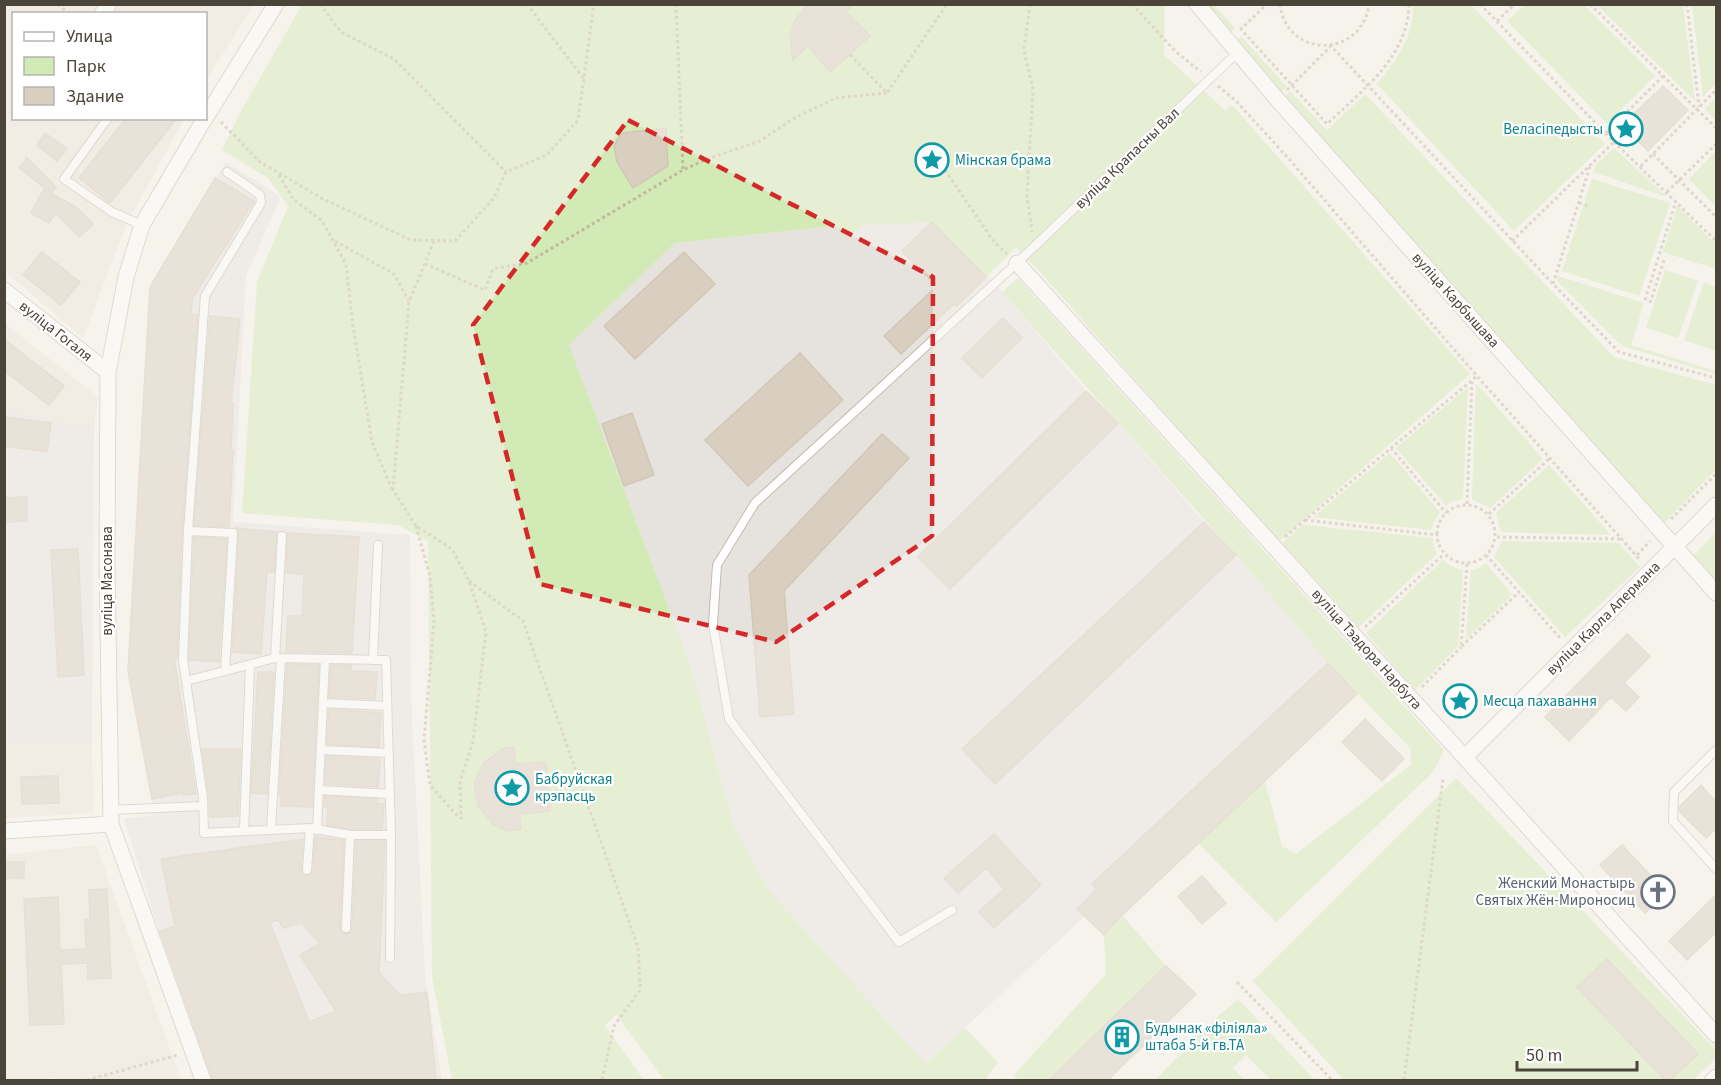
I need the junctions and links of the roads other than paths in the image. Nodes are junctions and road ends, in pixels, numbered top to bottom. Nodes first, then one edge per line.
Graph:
1 (276, 4) edge
2 (1197, 4) edge
3 (1237, 53) junction
4 (207, 111) edge
5 (107, 120) edge
6 (202, 120) edge
7 (226, 172) dead end
8 (142, 225) junction
9 (1017, 263) junction
10 (5, 292) edge
11 (108, 372) junction
12 (1716, 505) edge
13 (188, 531) junction
14 (282, 536) dead end
15 (378, 545) dead end
16 (1675, 546) junction
17 (1716, 593) edge
18 (278, 658) junction
19 (325, 659) junction
20 (373, 660) junction
21 (250, 665) junction
22 (225, 671) junction
23 (186, 681) junction
24 (323, 703) junction
25 (387, 706) junction
26 (321, 750) junction
27 (1716, 750) edge
28 (388, 753) junction
29 (1465, 757) junction
30 (319, 790) junction
31 (390, 794) junction
32 (203, 806) junction
33 (110, 817) junction
34 (313, 829) junction
35 (271, 830) junction
36 (4, 831) edge
37 (244, 831) junction
38 (350, 835) junction
39 (391, 835) junction
40 (1716, 869) edge
41 (307, 870) dead end
42 (952, 910) dead end
43 (346, 928) dead end
44 (390, 958) dead end
45 (1716, 1035) edge
46 (1716, 1077) edge
47 (202, 1080) edge
48 (1713, 1080) edge

1 - 4 street, вуліца Масонава
2 - 3 street, вуліца Карбышава
3 - 9 lane, вуліца Крапасны Вал
3 - 16 street, вуліца Карбышава
5 - 8 lane
6 - 8 street, вуліца Масонава
7 - 13 lane
8 - 11 street, вуліца Масонава
9 - 29 street, вуліца Тэадора Нарбута
9 - 42 lane, вуліца Крапасны Вал
10 - 11 street, вуліца Гогаля
11 - 33 street, вуліца Масонава
12 - 16 street, вуліца Карла Апермана
13 - 22 lane
13 - 23 lane
14 - 18 lane
15 - 20 lane
16 - 17 street, вуліца Карбышава
16 - 29 street, вуліца Карла Апермана
18 - 19 lane
18 - 21 lane
18 - 35 lane
19 - 20 lane
19 - 24 lane
20 - 25 lane
21 - 22 lane
21 - 37 lane
22 - 23 lane
23 - 32 lane
24 - 25 lane
24 - 26 lane
25 - 28 lane
26 - 28 lane
26 - 30 lane
27 - 40 lane
28 - 31 lane
29 - 45 street, вуліца Тэадора Нарбута
30 - 31 lane
30 - 34 lane
31 - 39 lane
32 - 33 lane
32 - 37 lane
33 - 36 street
33 - 47 street, вуліца Масонава
34 - 35 lane
34 - 38 lane
34 - 41 lane
35 - 37 lane
38 - 39 lane
38 - 43 lane
39 - 44 lane
46 - 48 street

